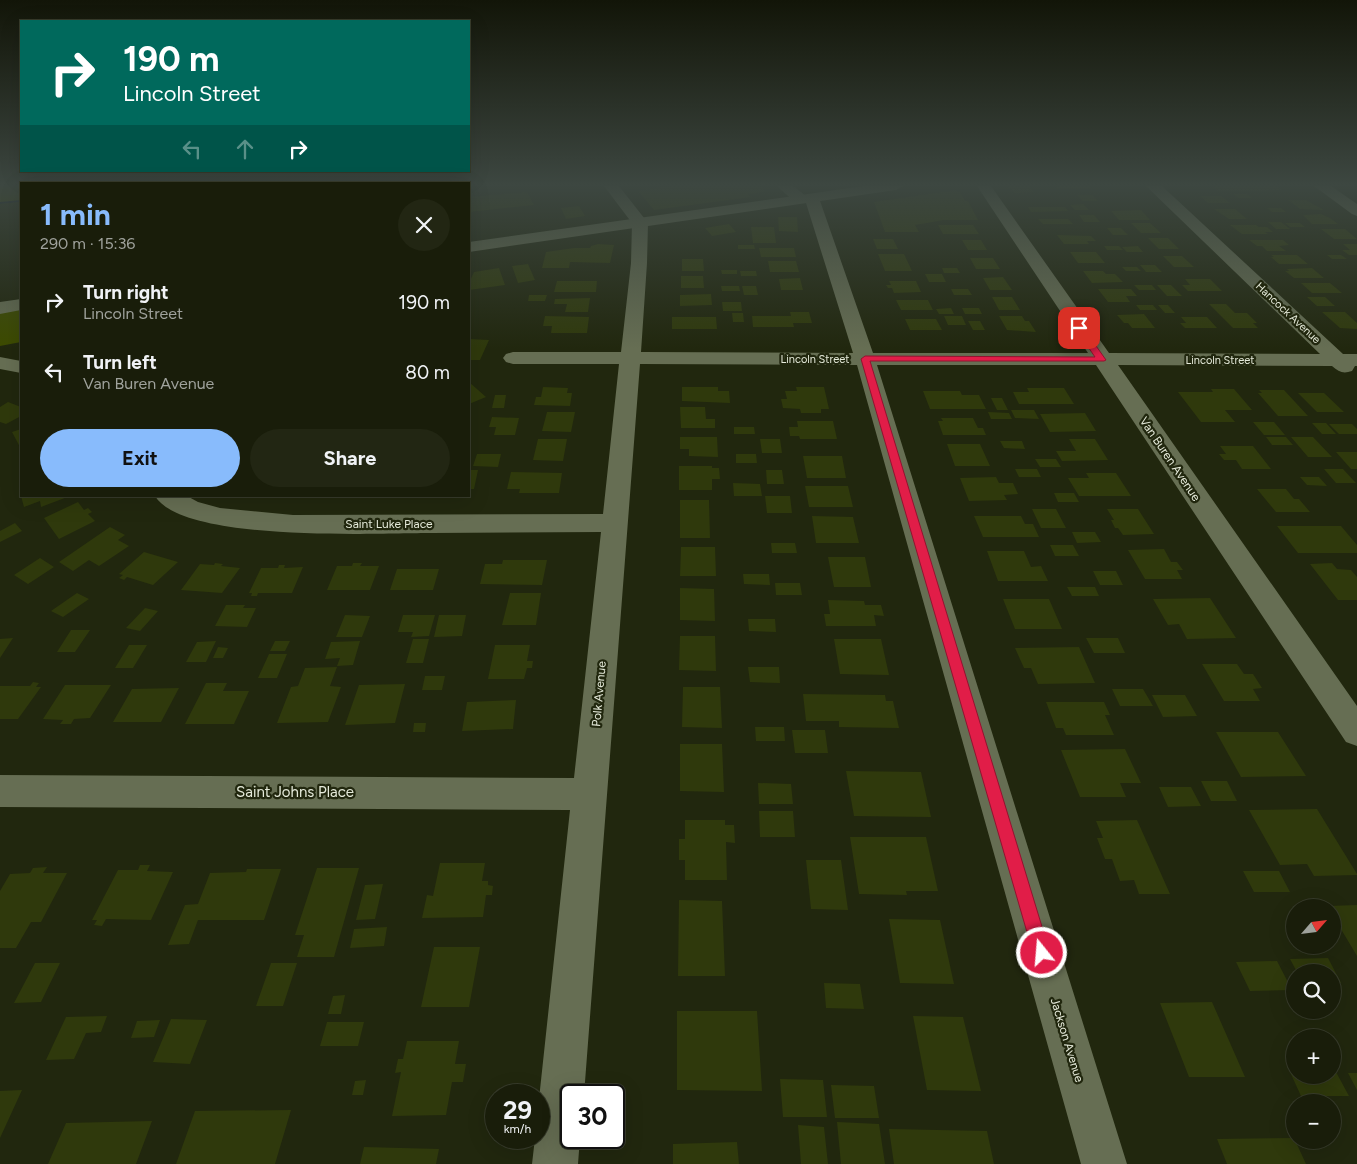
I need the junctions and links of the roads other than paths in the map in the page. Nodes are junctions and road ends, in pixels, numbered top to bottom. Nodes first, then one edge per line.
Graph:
1 (517, 240) edge
2 (640, 240) edge
3 (821, 240) edge
4 (1021, 240) edge
5 (1214, 240) edge
6 (470, 247) edge
7 (20, 305) edge
8 (1, 310) edge
9 (514, 358) dead end
10 (630, 358) junction
11 (865, 359) junction
12 (1101, 360) junction
13 (1348, 360) edge
14 (0, 363) edge
15 (20, 367) edge
16 (1357, 378) edge
17 (169, 497) edge
18 (614, 523) junction
19 (1357, 732) edge
20 (0, 791) edge
21 (590, 794) junction
22 (555, 1164) edge
23 (1104, 1164) edge

1 - 6 street
2 - 10 street, Polk Avenue
3 - 11 street, Jackson Avenue
4 - 12 street, Van Buren Avenue
5 - 13 street, Hancock Avenue
7 - 8 street
9 - 10 street, Lincoln Street
10 - 11 street, Lincoln Street
10 - 18 street, Polk Avenue
11 - 12 street, Lincoln Street
11 - 23 street, Jackson Avenue
12 - 13 street, Lincoln Street
12 - 19 street, Van Buren Avenue
13 - 16 street, Hancock Avenue
14 - 15 street
17 - 18 street, Saint Luke Place
18 - 21 street, Polk Avenue
20 - 21 street, Saint Johns Place
21 - 22 street, Polk Avenue

